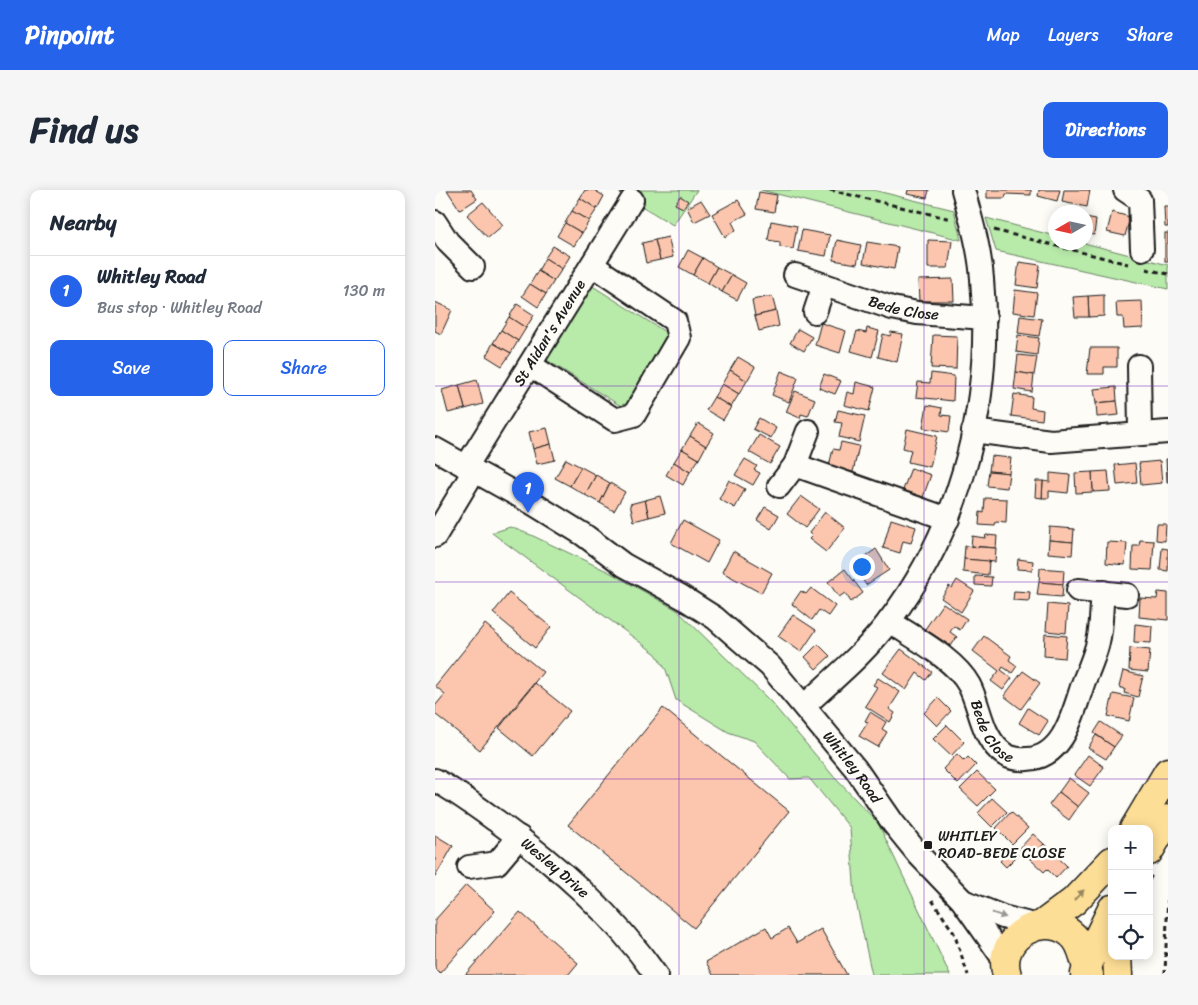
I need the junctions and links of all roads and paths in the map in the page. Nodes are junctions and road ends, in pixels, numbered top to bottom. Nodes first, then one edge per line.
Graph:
1 (830, 190) edge
2 (963, 190) edge
3 (1125, 190) edge
4 (633, 200) dead end
5 (435, 222) edge
6 (972, 224) junction
7 (442, 249) edge
8 (1137, 260) junction
9 (592, 265) junction
10 (473, 267) dead end
11 (1168, 274) edge
12 (795, 275) dead end
13 (824, 285) junction
14 (815, 312) dead end
15 (985, 318) junction
16 (530, 365) junction
17 (1139, 366) dead end
18 (808, 431) dead end
19 (973, 431) junction
20 (1140, 432) junction
21 (1168, 432) edge
22 (435, 449) edge
23 (795, 465) junction
24 (470, 469) junction
25 (779, 486) dead end
26 (948, 520) junction
27 (435, 536) edge
28 (1079, 590) dead end
29 (1103, 592) junction
30 (1127, 595) dead end
31 (889, 621) junction
32 (804, 706) junction
33 (1168, 772) edge
34 (435, 780) edge
35 (1168, 819) edge
36 (1136, 825) edge
37 (519, 837) junction
38 (1153, 843) edge
39 (1108, 865) edge
40 (469, 867) dead end
41 (1168, 891) edge
42 (929, 896) dead end
43 (962, 900) junction
44 (1110, 915) edge
45 (1040, 925) junction
46 (1117, 960) edge
47 (1006, 971) edge
48 (1087, 973) edge
49 (656, 975) edge
50 (968, 975) edge
51 (1117, 975) edge
52 (1165, 975) edge

1 - 6 path
2 - 6 street
3 - 8 street
4 - 9 street, St Aidan's Avenue
5 - 7 street
6 - 8 path
6 - 15 street
7 - 10 street
8 - 11 path
9 - 16 street, St Aidan's Avenue
9 - 16 street
12 - 13 street, Bede Close
13 - 14 street
13 - 15 street, Bede Close
15 - 19 street
16 - 24 street, St Aidan's Avenue
17 - 20 street
18 - 23 street
19 - 20 street
19 - 26 street
20 - 21 street
22 - 24 street, Whitley Road
23 - 25 street
23 - 26 street
24 - 27 street, St Aidan's Avenue
24 - 32 street, Whitley Road
26 - 31 street
28 - 29 street
29 - 30 street
29 - 31 street, Bede Close
31 - 32 street
32 - 43 street, Whitley Road
33 - 36 main road
34 - 37 street, Wesley Drive
35 - 38 main road
37 - 40 street
37 - 49 street, Wesley Drive
45 -> 39 main road
41 - 52 path
42 - 50 path
43 -> 45 street, Whitley Road
43 - 47 street, Whitley Road
44 - 48 main road
45 - 47 main road
45 - 48 main road
46 - 51 main road

